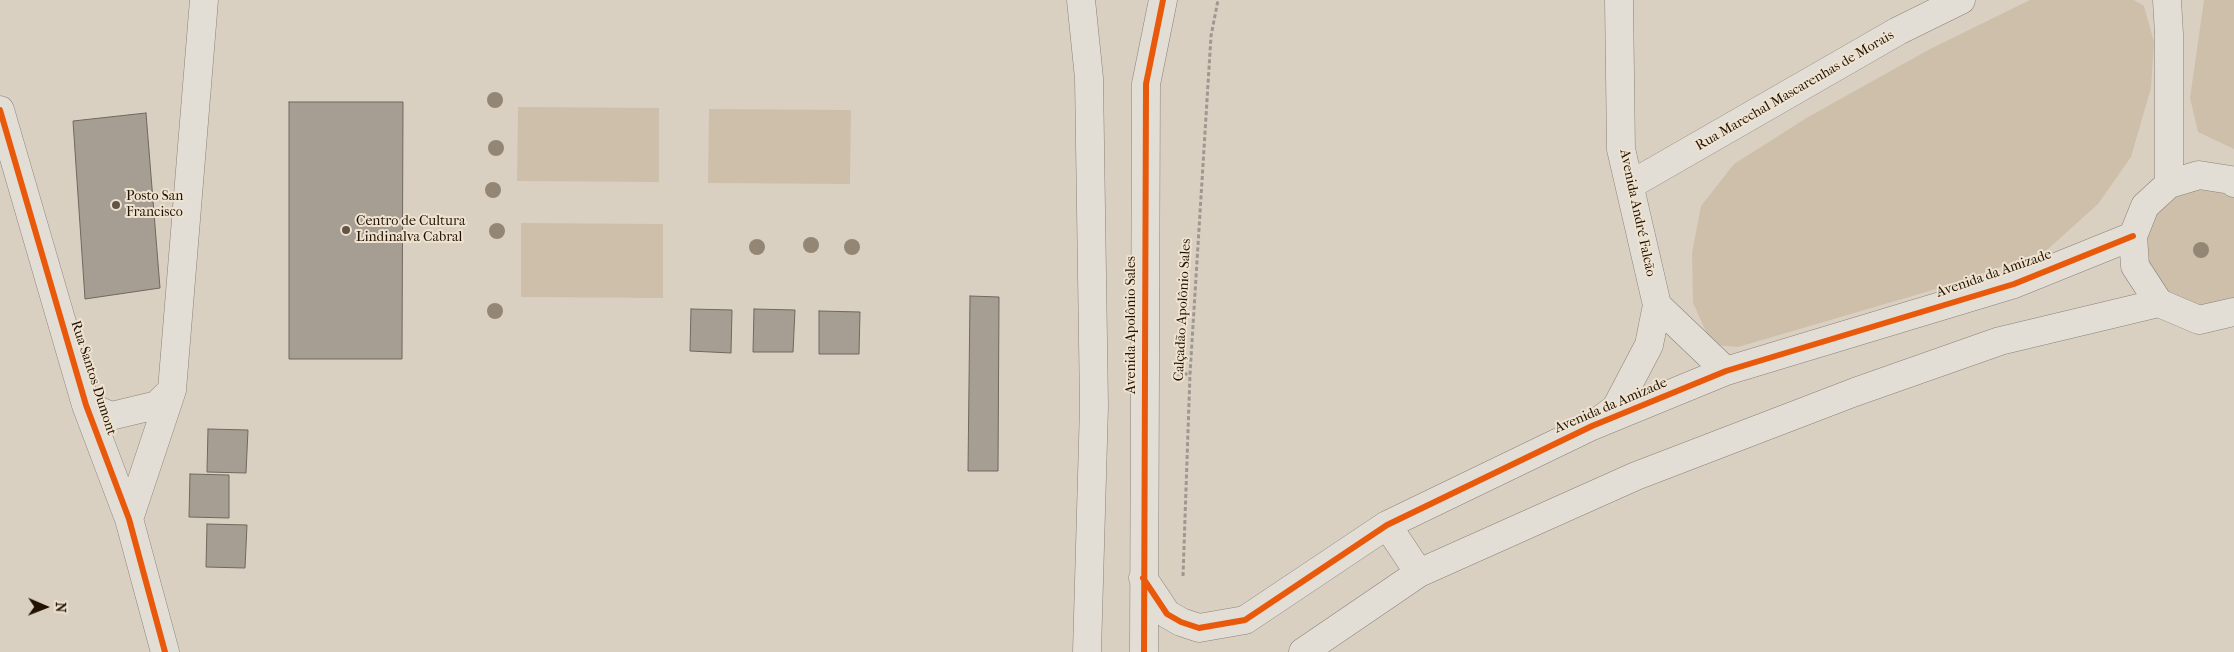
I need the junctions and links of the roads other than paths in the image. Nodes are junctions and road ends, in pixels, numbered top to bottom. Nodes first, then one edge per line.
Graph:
1 (204, 0) edge
2 (1081, 0) edge
3 (1163, 0) edge
4 (1619, 0) edge
5 (1961, 0) edge
6 (2167, 0) edge
7 (0, 110) edge
8 (2233, 180) edge
9 (2169, 184) junction
10 (1630, 185) junction
11 (2133, 236) junction
12 (2159, 304) junction
13 (1657, 305) junction
14 (2234, 312) edge
15 (1726, 371) junction
16 (172, 390) junction
17 (86, 405) junction
18 (1592, 426) junction
19 (129, 520) junction
20 (1387, 525) junction
21 (1418, 573) junction
22 (1143, 578) junction
23 (165, 652) edge
24 (1088, 652) edge
25 (1144, 652) edge
26 (1302, 652) edge

1 - 16 street
2 - 24 street
3 - 22 street, Avenida Apolônio Sales
4 - 10 street, Avenida André Falcão
5 - 10 street, Rua Marechal Mascarenhas de Morais
6 - 9 street
7 - 17 street, Rua Santos Dumont
8 - 9 street
9 - 11 street
10 - 13 street, Avenida André Falcão
11 - 12 street
11 - 15 street, Avenida da Amizade
12 - 14 street
12 - 21 street
13 - 15 street
13 - 18 street, Avenida André Falcão
15 - 18 street, Avenida da Amizade
16 - 17 street
16 - 19 street
17 - 19 street, Rua Santos Dumont
18 - 20 street, Avenida da Amizade
19 - 23 street, Rua Santos Dumont
20 - 21 street
20 - 22 street, Avenida da Amizade
21 - 26 street
22 - 25 street, Avenida Apolônio Sales

